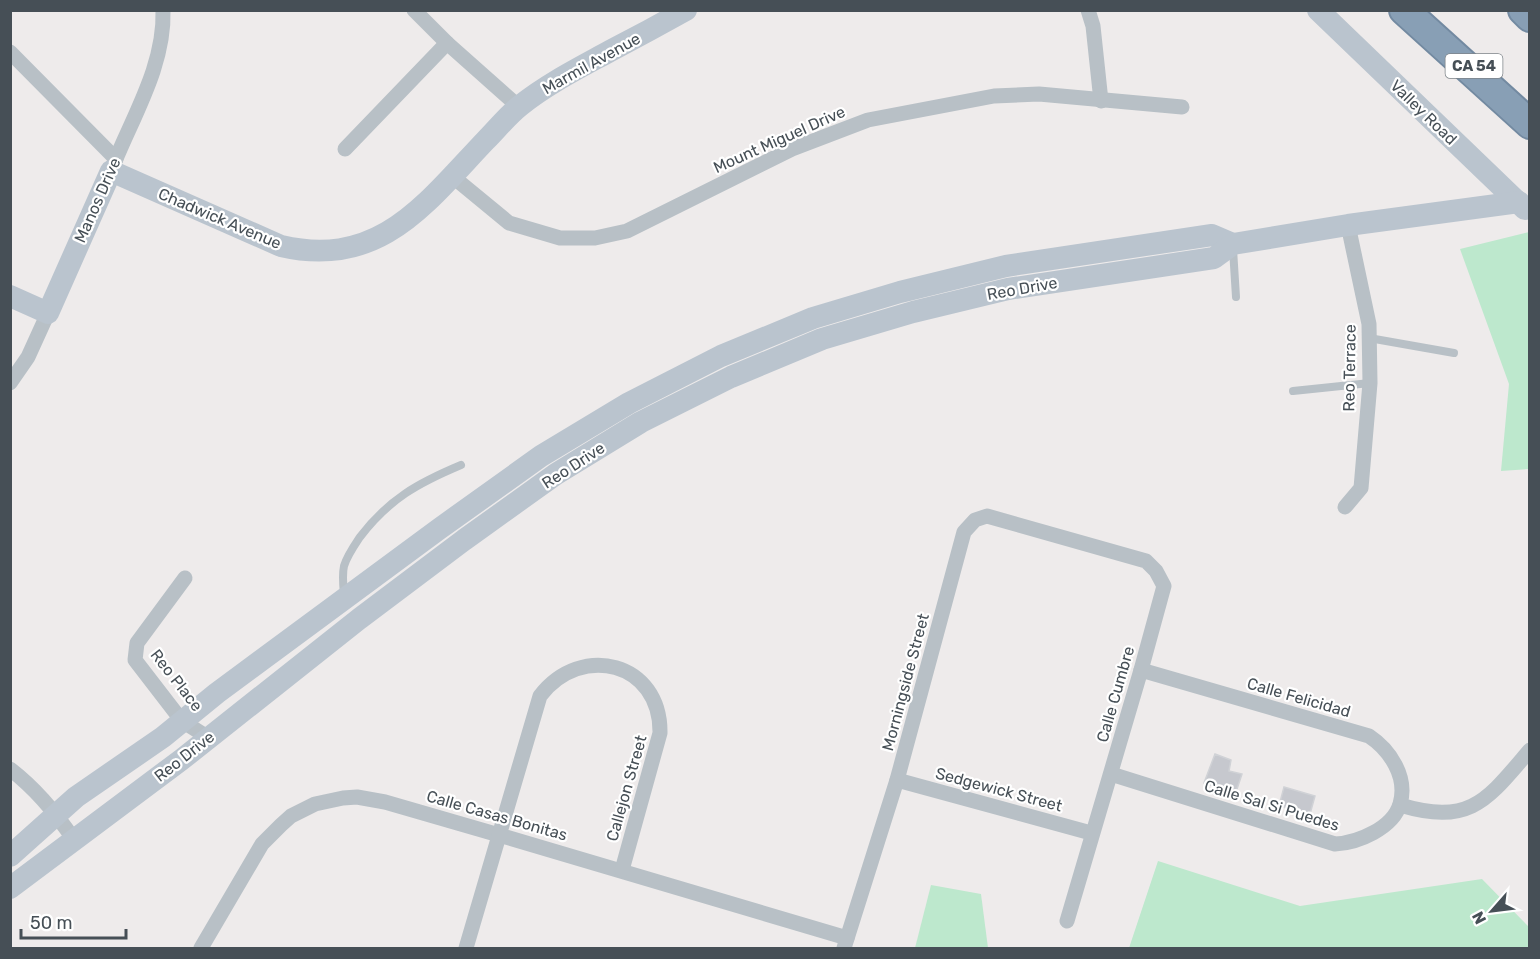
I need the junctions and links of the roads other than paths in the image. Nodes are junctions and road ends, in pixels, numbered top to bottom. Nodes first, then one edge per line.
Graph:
1 (164, 10) edge
2 (414, 10) edge
3 (686, 10) edge
4 (1088, 10) edge
5 (1318, 10) edge
6 (1404, 10) edge
7 (1418, 10) edge
8 (1523, 10) edge
9 (1530, 18) edge
10 (447, 43) junction
11 (10, 52) edge
12 (1101, 101) junction
13 (519, 107) junction
14 (1182, 107) dead end
15 (1530, 123) edge
16 (345, 149) dead end
17 (113, 165) junction
18 (452, 176) junction
19 (1524, 208) edge
20 (1348, 225) junction
21 (1233, 244) junction
22 (10, 296) edge
23 (1236, 297) dead end
24 (48, 313) junction
25 (1369, 338) junction
26 (1454, 353) dead end
27 (1370, 382) junction
28 (10, 383) edge
29 (1293, 391) dead end
30 (461, 465) dead end
31 (1344, 507) dead end
32 (1067, 538) joint
33 (185, 578) dead end
34 (344, 601) junction
35 (1141, 670) junction
36 (182, 721) junction
37 (208, 738) junction
38 (1530, 750) edge
39 (10, 769) edge
40 (1111, 774) junction
41 (897, 780) junction
42 (1400, 805) junction
43 (57, 814) junction
44 (1091, 833) junction
45 (499, 835) junction
46 (74, 840) junction
47 (10, 856) edge
48 (622, 870) junction
49 (10, 888) edge
50 (1067, 921) dead end
51 (846, 943) edge
52 (201, 948) edge
53 (466, 948) edge

1 - 17 street, Manos Drive
2 - 10 street
3 - 13 main road, Marmil Avenue
4 - 12 street
5 - 19 main road, Valley Road
6 - 15 highway
7 - 15 highway, CA 54
8 - 9 highway
10 - 13 street
10 - 16 street
11 - 17 street, Chadwick Avenue
12 - 14 street, Mount Miguel Drive
12 - 18 street, Mount Miguel Drive
13 - 18 main road, Marmil Avenue
17 - 18 main road, Chadwick Avenue
17 - 24 main road, Manos Drive
19 - 20 main road, Reo Drive
20 - 21 main road, Reo Drive
20 - 25 street, Reo Terrace
21 - 23 lane
21 - 34 main road, Reo Drive
21 - 37 main road, Reo Drive
22 - 24 main road
24 - 28 street, Manos Drive
25 - 26 lane
25 - 27 street, Reo Terrace
27 - 29 lane
27 - 31 street, Reo Terrace
30 - 34 lane
32 - 35 street, Calle Cumbre
32 - 41 street, Morningside Street
33 - 36 street, Reo Place
34 - 36 main road, Reo Drive
35 - 40 street, Calle Cumbre
35 - 42 street, Calle Felicidad
36 - 37 street, Reo Place
36 - 43 main road, Reo Drive
37 - 46 main road, Reo Drive
38 - 42 street
39 - 43 street
40 - 42 street, Calle Sal Si Puedes
40 - 44 street, Calle Cumbre
41 - 44 street, Sedgewick Street
41 - 51 street, Morningside Street
43 - 46 street
43 - 47 main road, Reo Drive
44 - 50 street, Calle Cumbre
45 - 48 street, Calle Casas Bonitas
45 - 48 street, Callejon Street
45 - 52 street, Calle Casas Bonitas
45 - 53 street
46 - 49 main road, Reo Drive
48 - 51 street, Calle Casas Bonitas

